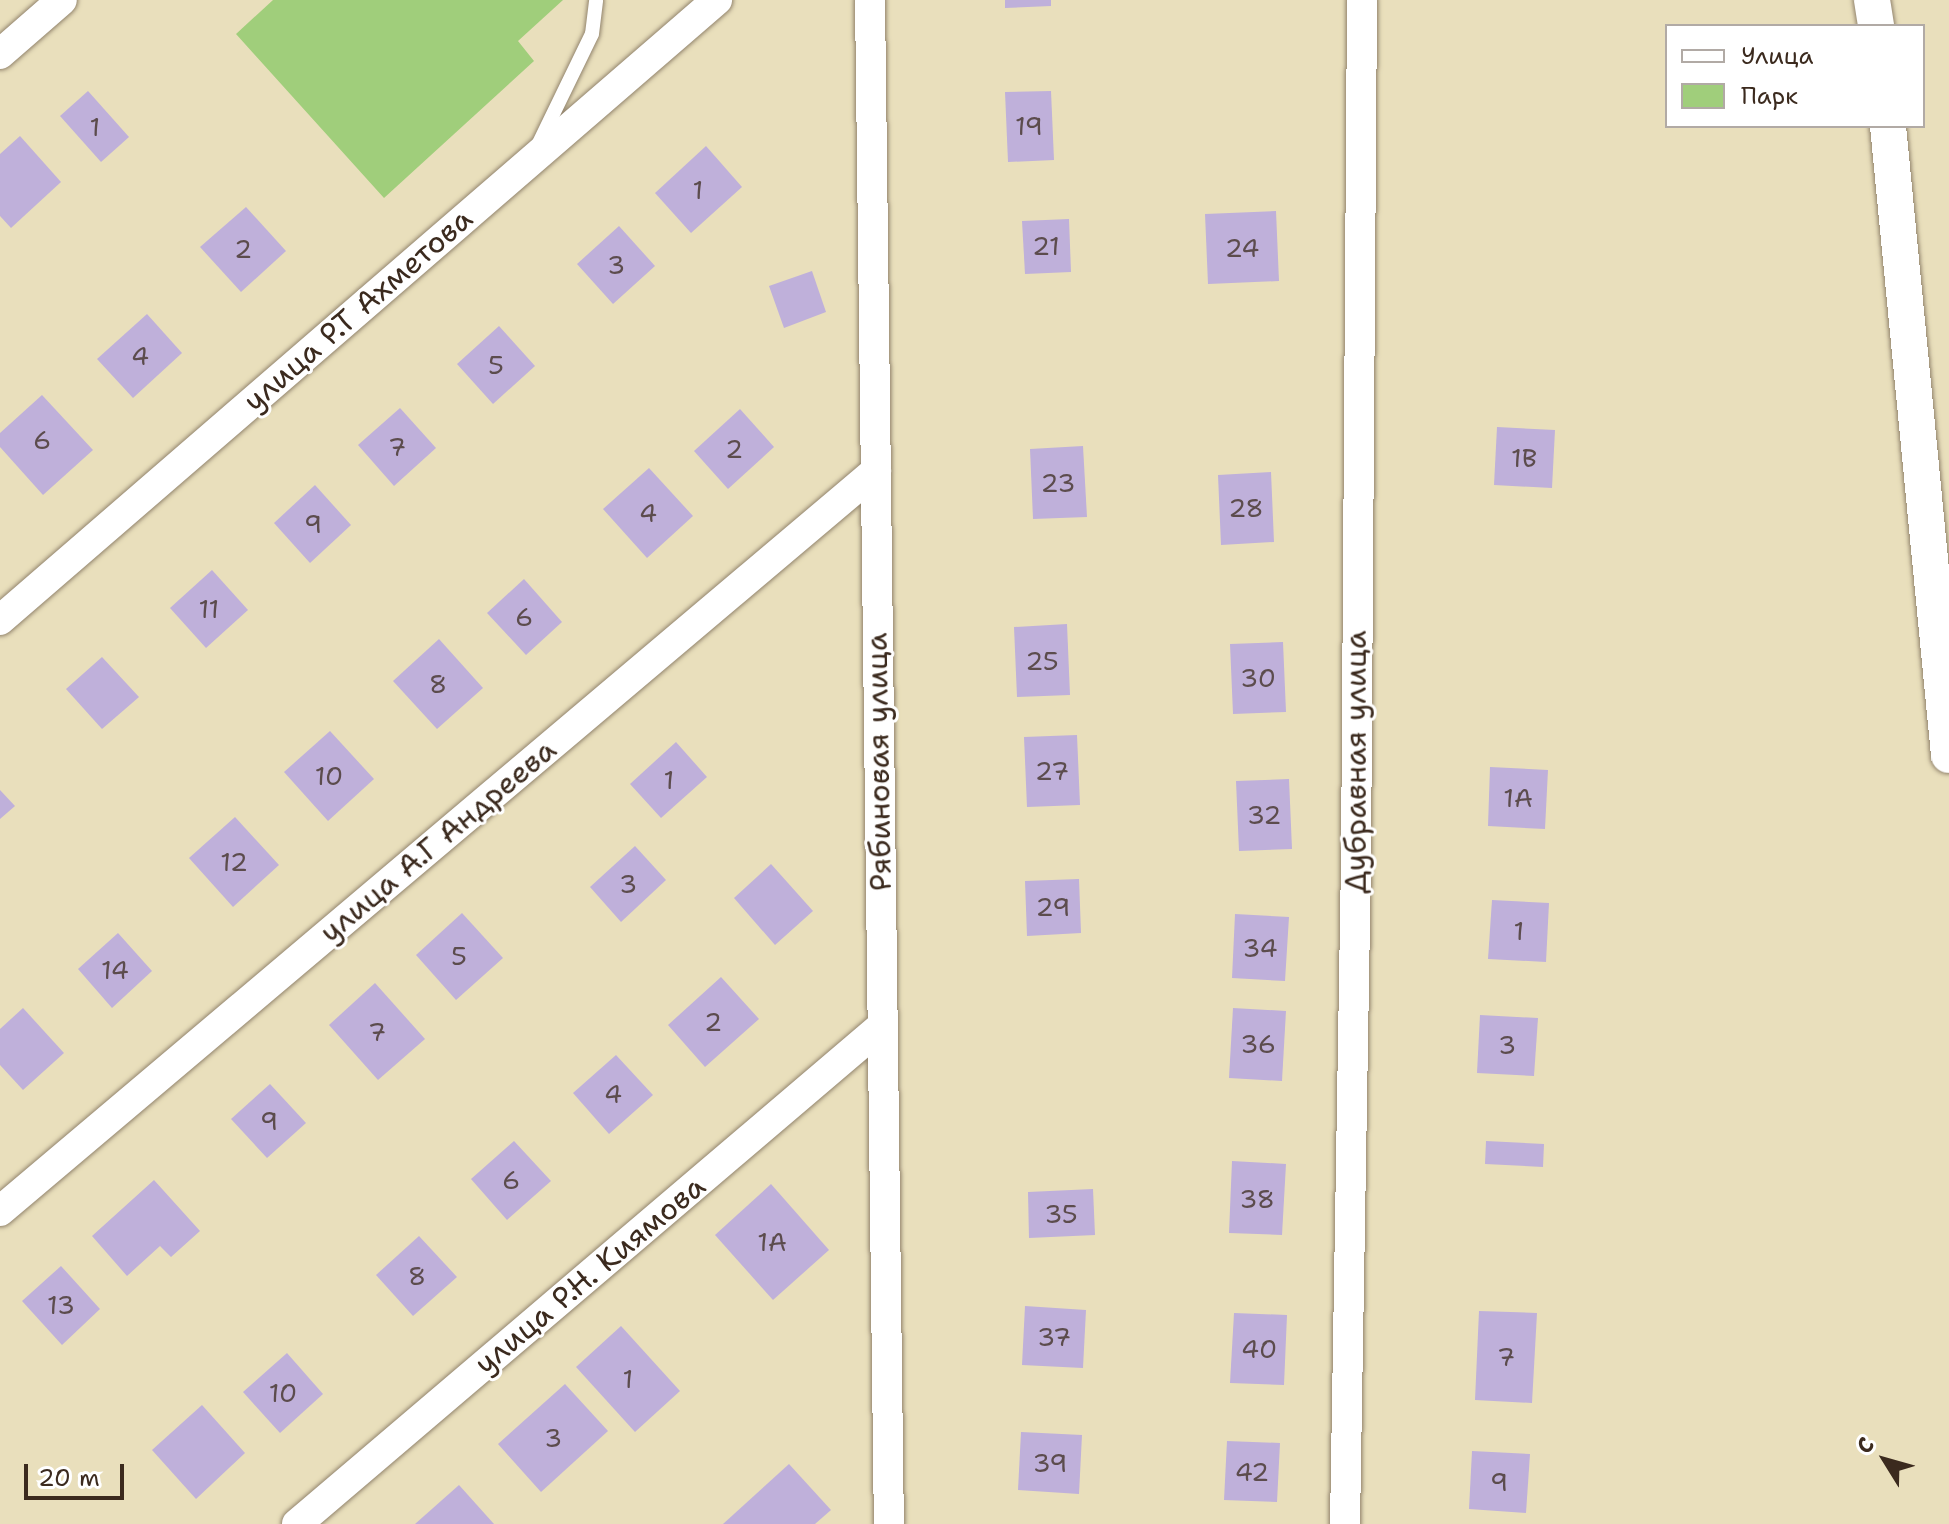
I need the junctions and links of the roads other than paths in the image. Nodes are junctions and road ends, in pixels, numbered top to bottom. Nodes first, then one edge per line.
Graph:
1 (62, 0) edge
2 (596, 0) edge
3 (717, 0) edge
4 (870, 0) edge
5 (1362, 0) edge
6 (1872, 0) edge
7 (1876, 24) edge
8 (0, 54) edge
9 (1888, 128) edge
10 (532, 160) junction
11 (876, 471) junction
12 (0, 620) edge
13 (1949, 755) edge
14 (882, 1026) junction
15 (0, 1211) edge
16 (297, 1524) edge
17 (889, 1524) edge
18 (1345, 1524) edge

1 - 8 street
2 - 10 lane
3 - 10 street, улица Р.Т Ахметова
4 - 11 street, Рябиновая улица
5 - 18 street, Дубравная улица
6 - 7 street
9 - 13 street
10 - 12 street, улица Р.Т Ахметова
11 - 14 street, Рябиновая улица
11 - 15 street, улица А.Г Андреева
14 - 16 street, улица Р.Н. Киямова
14 - 17 street, Рябиновая улица

